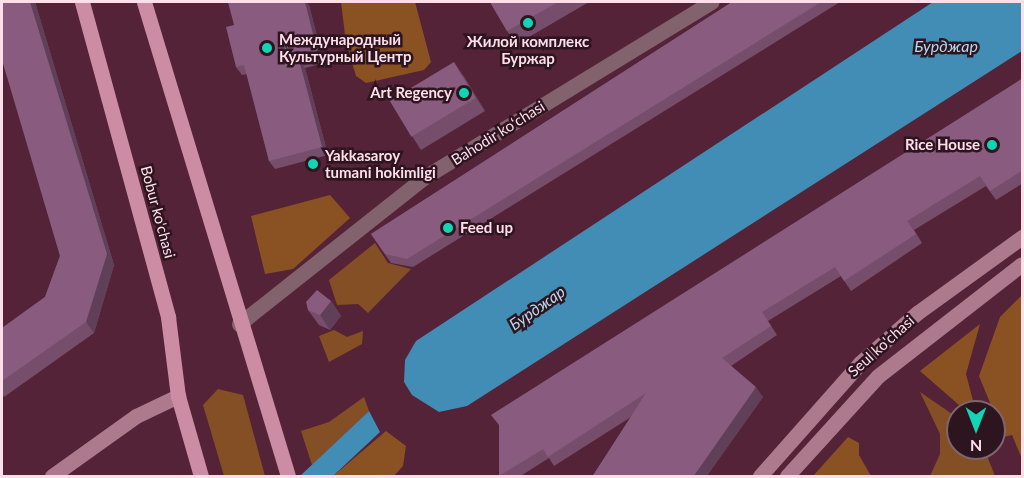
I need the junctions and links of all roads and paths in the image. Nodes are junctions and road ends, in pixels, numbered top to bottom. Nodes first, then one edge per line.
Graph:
1 (82, 2) edge
2 (144, 2) edge
3 (711, 2) edge
4 (1023, 237) edge
5 (1023, 264) edge
6 (239, 324) junction
7 (178, 396) junction
8 (52, 477) edge
9 (201, 477) edge
10 (288, 477) edge
11 (760, 477) edge
12 (787, 477) edge

1 - 7 main road, Bobur ko'chasi
2 - 6 main road
3 - 6 street, Bahodir koʻchasi
4 - 11 main road, Seul ko'chasi
5 - 12 main road, Seul ko'chasi
6 - 10 main road
7 - 8 main road
7 - 9 main road, Bobur ko'chasi

